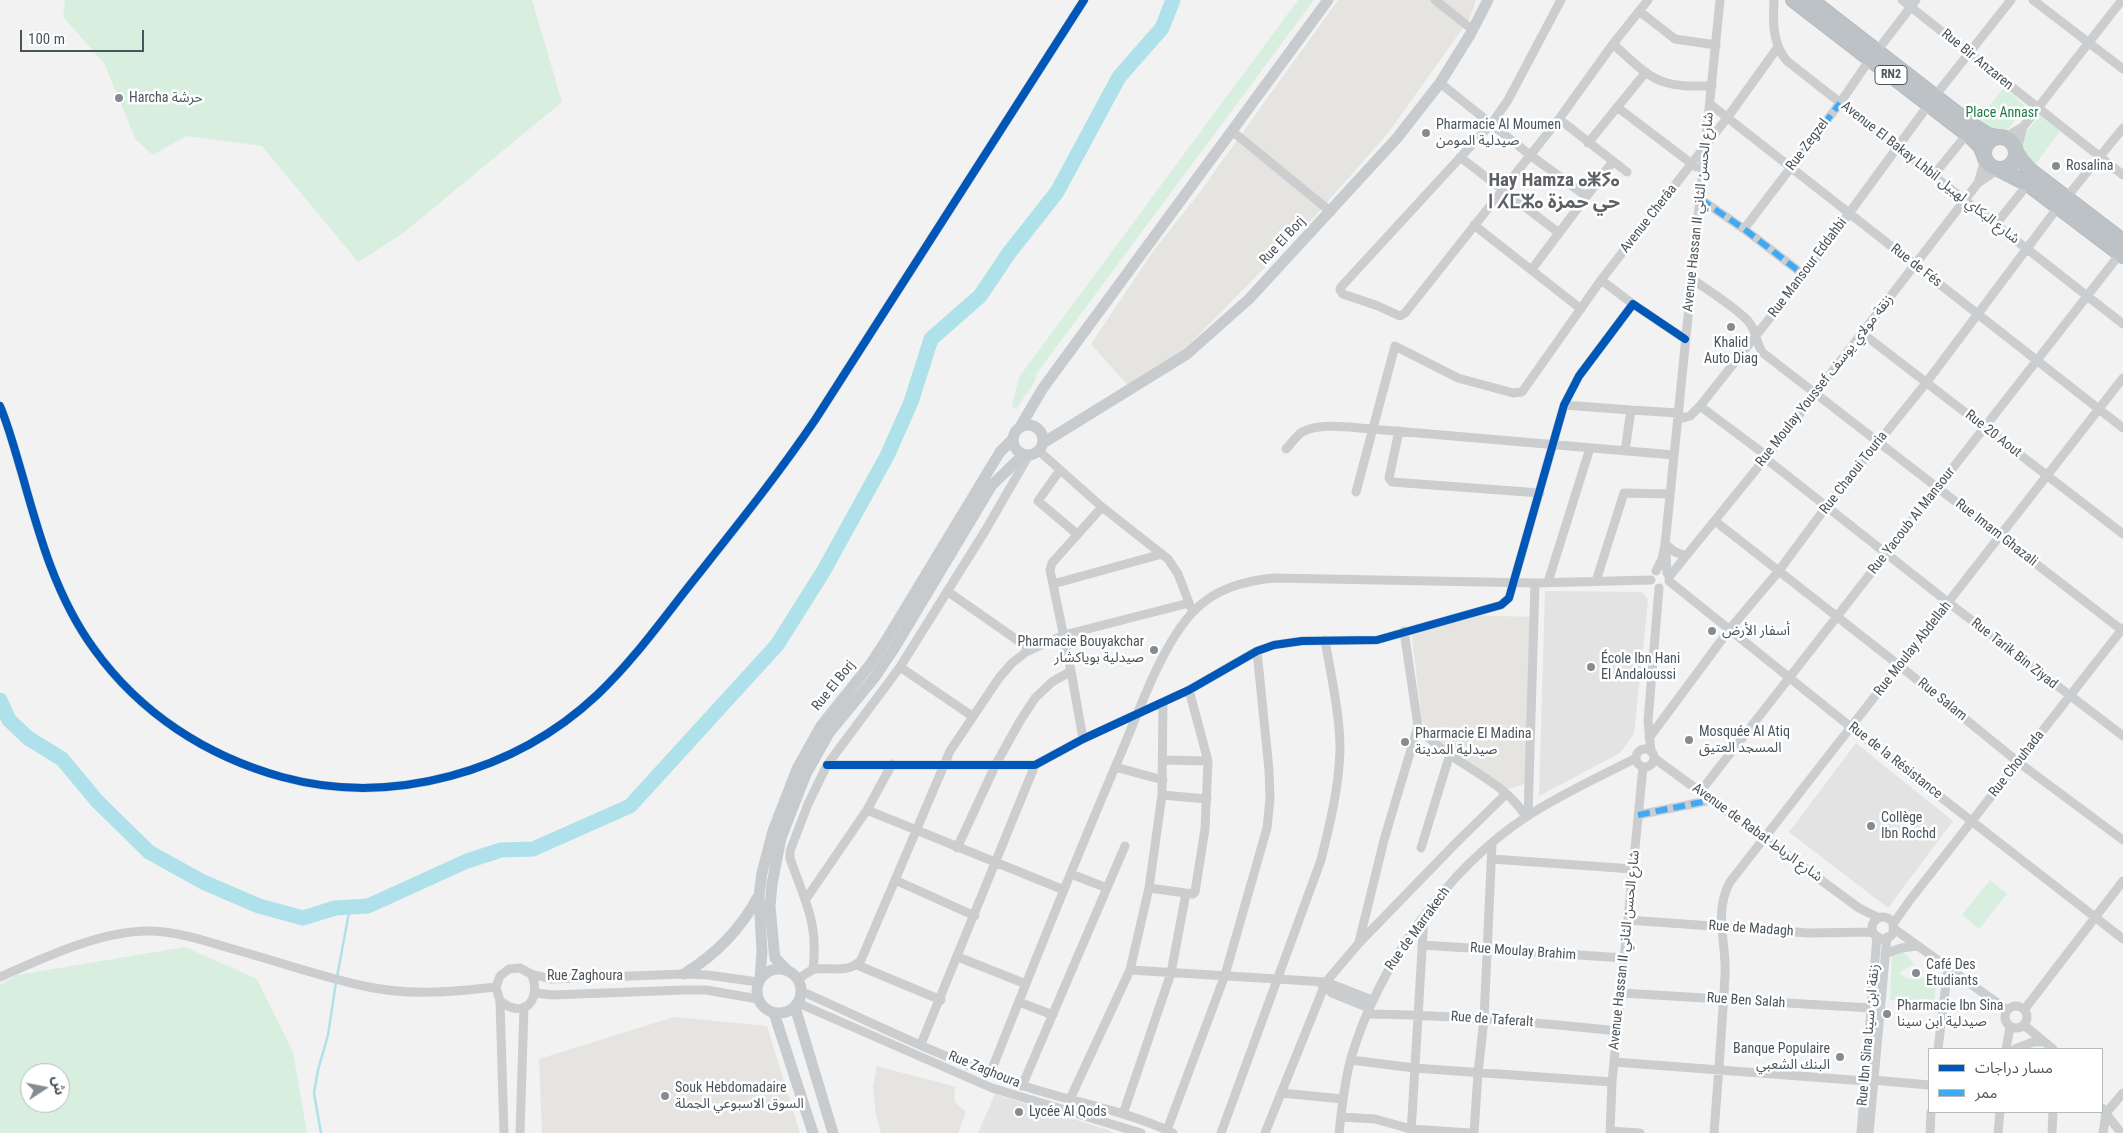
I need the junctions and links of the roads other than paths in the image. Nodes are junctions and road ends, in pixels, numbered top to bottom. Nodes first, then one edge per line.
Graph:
1 (1084, 0) edge
2 (1328, 0) edge
3 (1435, 0) edge
4 (1488, 0) edge
5 (1561, 0) edge
6 (1648, 0) edge
7 (1720, 0) edge
8 (1774, 0) edge
9 (1793, 0) edge
10 (1812, 0) edge
11 (1902, 0) edge
12 (2011, 0) edge
13 (2033, 0) edge
14 (2122, 0) edge
15 (1913, 3) edge
16 (1639, 11) junction
17 (1473, 30) junction
18 (2089, 42) junction
19 (1612, 44) junction
20 (1716, 45) junction
21 (1778, 47) junction
22 (1969, 53) junction
23 (1874, 55) junction
24 (2123, 69) edge
25 (1646, 72) junction
26 (1440, 83) junction
27 (1712, 86) junction
28 (1932, 100) junction
29 (1840, 103) junction
30 (1710, 104) junction
31 (1617, 107) junction
32 (2037, 108) junction
33 (1727, 118) junction
34 (1559, 119) junction
35 (1492, 123) junction
36 (2023, 127) junction
37 (2123, 128) edge
38 (1232, 132) junction
39 (1967, 134) junction
40 (2000, 137) junction
41 (1588, 143) junction
42 (1705, 146) junction
43 (1898, 148) junction
44 (2016, 152) junction
45 (1530, 155) junction
46 (1984, 157) junction
47 (2100, 157) junction
48 (1460, 158) junction
49 (1613, 161) junction
50 (1692, 164) junction
51 (1791, 168) junction
52 (1999, 170) junction
53 (1627, 172) dead end
54 (1703, 172) junction
55 (2123, 174) edge
56 (1933, 176) junction
57 (1978, 183) junction
58 (2028, 184) junction
59 (1503, 189) junction
60 (1586, 196) junction
61 (1700, 199) junction
62 (1965, 200) junction
63 (2062, 202) junction
64 (1331, 212) junction
65 (1849, 213) junction
66 (1996, 224) junction
67 (1474, 225) junction
68 (1744, 229) junction
69 (1559, 233) junction
70 (2028, 249) junction
71 (2122, 250) edge
72 (1915, 265) junction
73 (1532, 270) junction
74 (1804, 275) junction
75 (1692, 279) junction
76 (1601, 280) junction
77 (2087, 296) junction
78 (1633, 304) junction
79 (1581, 309) junction
80 (1978, 314) junction
81 (2123, 324) edge
82 (1862, 333) junction
83 (1685, 339) junction
84 (1755, 339) junction
85 (2038, 361) junction
86 (2123, 378) edge
87 (1926, 382) junction
88 (1816, 394) junction
89 (1564, 405) junction
90 (0, 406) edge
91 (1700, 406) junction
92 (2099, 409) junction
93 (1631, 410) junction
94 (1678, 413) junction
95 (1020, 427) junction
96 (1985, 428) junction
97 (2123, 428) edge
98 (1372, 429) junction
99 (1399, 432) junction
100 (1012, 440) junction
101 (1878, 442) junction
102 (1553, 445) junction
103 (1590, 448) junction
104 (1286, 449) dead end
105 (1033, 451) junction
106 (1625, 451) junction
107 (1674, 455) junction
108 (1766, 457) junction
109 (1060, 470) junction
110 (2047, 476) junction
111 (1938, 488) junction
112 (1356, 492) dead end
113 (1540, 493) junction
114 (1669, 494) junction
115 (1102, 506) junction
116 (1826, 507) junction
117 (1715, 521) junction
118 (1077, 534) junction
119 (2123, 534) edge
120 (2000, 536) junction
121 (1665, 545) junction
122 (1162, 554) junction
123 (1886, 554) junction
124 (1686, 556) junction
125 (1778, 572) junction
126 (1654, 576) junction
127 (1668, 577) junction
128 (1515, 581) junction
129 (1596, 581) junction
130 (1548, 582) junction
131 (1535, 583) junction
132 (1053, 584) junction
133 (1659, 588) junction
134 (947, 591) junction
135 (1189, 603) junction
136 (1949, 603) junction
137 (1193, 612) junction
138 (1837, 617) junction
139 (1729, 630) junction
140 (2122, 630) edge
141 (1404, 632) junction
142 (1064, 635) junction
143 (1325, 640) junction
144 (1030, 649) junction
145 (1257, 651) junction
146 (1900, 666) junction
147 (900, 667) junction
148 (1071, 671) junction
149 (1789, 678) junction
150 (1189, 690) junction
151 (2070, 696) junction
152 (1163, 702) junction
153 (1137, 715) junction
154 (972, 716) junction
155 (1648, 721) junction
156 (1418, 726) junction
157 (1852, 728) junction
158 (2123, 736) edge
159 (1649, 738) junction
160 (1083, 739) junction
161 (1450, 754) junction
162 (1637, 755) junction
163 (1652, 755) junction
164 (1163, 760) junction
165 (1208, 761) junction
166 (2018, 762) junction
167 (892, 764) junction
168 (944, 764) junction
169 (996, 764) junction
170 (827, 765) junction
171 (1035, 765) junction
172 (1115, 767) junction
173 (1643, 767) junction
174 (1163, 780) junction
175 (1700, 792) junction
176 (1506, 794) junction
177 (1162, 795) junction
178 (1207, 800) junction
179 (1712, 800) junction
180 (867, 810) junction
181 (1638, 815) junction
182 (1527, 816) junction
183 (1972, 822) junction
184 (916, 829) junction
185 (1765, 840) junction
186 (2123, 840) edge
187 (1492, 844) junction
188 (1125, 846) dead end
189 (957, 848) junction
190 (1422, 848) dead end
191 (1492, 858) junction
192 (996, 864) junction
193 (1633, 869) junction
194 (1071, 874) junction
195 (895, 880) junction
196 (2123, 881) edge
197 (1107, 888) junction
198 (1149, 888) junction
199 (1064, 890) junction
200 (1186, 894) junction
201 (759, 895) junction
202 (806, 899) junction
203 (1910, 900) junction
204 (1859, 908) junction
205 (975, 916) junction
206 (1424, 917) junction
207 (1882, 917) junction
208 (2095, 917) junction
209 (1628, 920) junction
210 (1722, 927) junction
211 (1874, 931) junction
212 (1890, 931) junction
213 (2123, 939) edge
214 (1359, 943) junction
215 (1422, 945) junction
216 (1914, 945) junction
217 (1488, 949) junction
218 (1885, 954) junction
219 (958, 957) junction
220 (1624, 958) junction
221 (857, 965) junction
222 (1948, 968) junction
223 (786, 969) junction
224 (814, 969) junction
225 (1130, 970) junction
226 (1170, 973) junction
227 (530, 974) junction
228 (684, 974) junction
229 (1225, 975) junction
230 (0, 977) edge
231 (1278, 978) junction
232 (798, 979) junction
233 (759, 980) junction
234 (1026, 984) junction
235 (1323, 984) junction
236 (496, 987) junction
237 (801, 991) junction
238 (1621, 992) junction
239 (536, 994) junction
240 (758, 999) junction
241 (1724, 999) junction
242 (940, 1000) junction
243 (500, 1001) junction
244 (1019, 1002) junction
245 (796, 1005) junction
246 (524, 1007) junction
247 (1369, 1008) junction
248 (1871, 1008) junction
249 (2007, 1010) junction
250 (2024, 1010) junction
251 (774, 1013) junction
252 (1418, 1015) junction
253 (1053, 1016) junction
254 (1484, 1019) junction
255 (2024, 1024) junction
256 (2010, 1027) junction
257 (1617, 1031) junction
258 (2044, 1042) junction
259 (922, 1044) junction
260 (1938, 1048) edge
261 (2006, 1048) edge
262 (2018, 1048) edge
263 (2052, 1048) edge
264 (1351, 1060) junction
265 (1614, 1062) junction
266 (1414, 1068) junction
267 (1719, 1070) junction
268 (1478, 1073) junction
269 (990, 1074) junction
270 (1869, 1080) junction
271 (1612, 1082) junction
272 (1928, 1085) edge
273 (1022, 1086) junction
274 (1281, 1093) junction
275 (2123, 1093) edge
276 (1343, 1099) junction
277 (1070, 1100) junction
278 (2104, 1111) edge
279 (1931, 1113) edge
280 (2000, 1113) edge
281 (2053, 1113) edge
282 (1123, 1114) junction
283 (1341, 1117) junction
284 (1411, 1131) edge
285 (1170, 1132) edge
286 (1610, 1132) edge
287 (504, 1133) edge
288 (520, 1133) edge
289 (813, 1133) edge
290 (833, 1133) edge
291 (1141, 1133) edge
292 (1221, 1133) edge
293 (1265, 1133) edge
294 (1339, 1133) edge
295 (1470, 1133) edge
296 (1474, 1133) edge
297 (1640, 1133) edge
298 (1714, 1133) edge
299 (1861, 1133) edge
300 (1869, 1133) edge
301 (1930, 1133) edge
302 (1998, 1133) edge
303 (2052, 1133) edge
304 (2103, 1133) edge
305 (2121, 1133) edge

1 - 90 street
2 - 38 main road
3 - 17 street
4 - 17 main road, Rue El Borj
5 - 35 street
6 - 16 street
7 - 20 street, Avenue Hassan II شارع الحسن الثاني
8 - 21 street, Avenue El Bakay Lhbil شارع البكاي لهبيل
9 - 23 highway, RN2
10 - 23 highway, RN2
11 - 15 street, Rue Bir Anzaren
12 - 22 street, Rue Mansour Eddahbi
13 - 18 street
14 - 18 street
15 - 22 street, Rue Bir Anzaren
15 - 23 street, Rue Zegzel
16 - 19 street
16 - 20 street
17 - 26 main road, Rue El Borj
18 - 24 street
18 - 32 street
19 - 25 street
19 - 34 street
20 - 27 street, Avenue Hassan II شارع الحسن الثاني
21 - 29 street, Avenue El Bakay Lhbil شارع البكاي لهبيل
21 - 33 street, Avenue Cherâa
22 - 28 street, Rue Mansour Eddahbi
22 - 32 street, Rue Bir Anzaren
23 - 28 highway, RN2
23 - 29 street, Rue Zegzel
25 - 27 street
25 - 31 street
26 - 35 street
26 - 64 main road, Rue El Borj
27 - 30 street, Avenue Hassan II شارع الحسن الثاني
28 - 39 highway, RN2
28 - 40 highway, RN2
28 - 43 street, Rue Mansour Eddahbi
29 - 43 street, Avenue El Bakay Lhbil شارع البكاي لهبيل
29 - 51 street, Rue Zegzel
30 - 33 street, Rue de Fés
30 - 42 street, Avenue Hassan II شارع الحسن الثاني
31 - 41 street
31 - 50 street
32 - 36 street
32 - 47 street, Rue Bir Anzaren
33 - 42 street, Avenue Cherâa
33 - 51 street, Rue de Fés
34 - 41 street
34 - 45 street
35 - 45 street
35 - 48 street
36 - 40 street
36 - 44 street
37 - 47 street, Rue Chaoui Touria
38 - 64 street
38 - 95 main road
39 - 46 highway, RN2
39 - 56 street
40 - 44 highway, RN2
40 - 46 highway
41 - 49 street
42 - 50 street, Avenue Cherâa
42 - 54 street, Avenue Hassan II شارع الحسن الثاني
43 - 56 street, Avenue El Bakay Lhbil شارع البكاي لهبيل
43 - 65 street, Rue Mansour Eddahbi
44 - 52 highway
44 - 63 highway, RN2
45 - 59 street
45 - 60 street
46 - 52 highway, RN2
46 - 57 street
47 - 55 street, Rue Bir Anzaren
47 - 63 street, Rue Chaoui Touria
48 - 59 street
48 - 67 street
49 - 53 street
49 - 60 street
50 - 54 street
50 - 76 street, Avenue Cherâa
51 - 65 street, Rue de Fés
51 - 68 street, Rue Zegzel
52 - 57 street
52 - 58 highway, RN2
54 - 61 street, Avenue Hassan II شارع الحسن الثاني
56 - 62 street, Avenue El Bakay Lhbil شارع البكاي لهبيل
57 - 62 street, Rue Moulay Youssef زنقة مولاي يوسف
58 - 63 highway, RN2
58 - 66 street
59 - 67 street
59 - 69 street
60 - 69 street
61 - 68 street
61 - 75 street, Avenue Hassan II شارع الحسن الثاني
62 - 66 street, Avenue El Bakay Lhbil شارع البكاي لهبيل
62 - 72 street, Rue Moulay Youssef زنقة مولاي يوسف
63 - 70 street, Rue Chaoui Touria
63 - 71 highway, RN2
64 - 105 main road, Rue El Borj
65 - 72 street, Rue de Fés
65 - 74 street, Rue Mansour Eddahbi
66 - 70 street, Avenue El Bakay Lhbil شارع البكاي لهبيل
67 - 73 street
68 - 74 street
69 - 73 street
70 - 77 street, Avenue El Bakay Lhbil شارع البكاي لهبيل
70 - 80 street, Rue Chaoui Touria
71 - 77 street, Rue Yacoub Al Mansour
72 - 80 street, Rue de Fés
72 - 82 street, Rue Moulay Youssef زنقة مولاي يوسف
73 - 79 street
74 - 84 street, Rue Mansour Eddahbi
75 - 83 street, Avenue Hassan II شارع الحسن الثاني
75 - 84 street, Rue Imam Ghazali
76 - 78 street
76 - 79 street, Avenue Cherâa
77 - 81 street, Avenue El Bakay Lhbil شارع البكاي لهبيل
77 - 85 street, Rue Yacoub Al Mansour
78 - 83 street
78 - 89 street
79 - 98 street, Avenue Cherâa
80 - 85 street, Rue de Fés
80 - 87 street, Rue Chaoui Touria
82 - 87 street, Rue 20 Aout
82 - 88 street, Rue Moulay Youssef زنقة مولاي يوسف
83 - 94 street, Avenue Hassan II شارع الحسن الثاني
84 - 88 street, Rue Imam Ghazali
84 - 91 street, Rue Mansour Eddahbi
85 - 92 street, Rue de Fés
85 - 96 street, Rue Yacoub Al Mansour
86 - 92 street, Rue Moulay Abdellah
87 - 96 street, Rue 20 Aout
87 - 101 street, Rue Chaoui Touria
88 - 101 street, Rue Imam Ghazali
88 - 108 street, Rue Moulay Youssef زنقة مولاي يوسف
89 - 93 street
89 - 102 street
91 - 94 street, Rue Mansour Eddahbi
91 - 108 street, Rue Tarik Bin Ziyad
92 - 97 street, Rue de Fés
92 - 110 street, Rue Moulay Abdellah
93 - 94 street
93 - 106 street
94 - 107 street, Avenue Hassan II شارع الحسن الثاني
95 - 100 main road
95 - 105 main road
96 - 110 street, Rue 20 Aout
96 - 111 street, Rue Yacoub Al Mansour
98 - 99 street
98 - 104 street
98 - 112 street
99 - 102 street
99 - 113 street
100 - 105 main road
100 - 201 main road, Rue El Borj
101 - 111 street, Rue Imam Ghazali
101 - 116 street, Rue Chaoui Touria
102 - 103 street
102 - 113 street
103 - 106 street
103 - 130 street
105 - 109 street
105 - 134 street
105 - 223 main road, Rue El Borj
106 - 107 street
107 - 114 street, Avenue Hassan II شارع الحسن الثاني
108 - 116 street, Rue Tarik Bin Ziyad
108 - 117 street, Rue Moulay Youssef زنقة مولاي يوسف
109 - 115 street
109 - 118 street
110 - 119 street, Rue 20 Aout
110 - 120 street, Rue Moulay Abdellah
111 - 120 street, Rue Imam Ghazali
111 - 123 street, Rue Yacoub Al Mansour
113 - 128 street
114 - 121 street, Avenue Hassan II شارع الحسن الثاني
114 - 129 street
115 - 118 street
115 - 122 street
116 - 123 street, Rue Tarik Bin Ziyad
116 - 125 street, Rue Chaoui Touria
117 - 124 street, Rue Moulay Youssef زنقة مولاي يوسف
117 - 125 street, Rue Salam
118 - 132 street
120 - 136 street, Rue Moulay Abdellah
120 - 140 street, Rue Imam Ghazali
121 - 124 street
121 - 126 street, Avenue Hassan II شارع الحسن الثاني
121 - 127 street
122 - 132 street
122 - 135 street
123 - 136 street, Rue Tarik Bin Ziyad
123 - 138 street, Rue Yacoub Al Mansour
124 - 127 street, Rue Moulay Youssef زنقة مولاي يوسف
125 - 138 street, Rue Salam
125 - 139 street, Rue Chaoui Touria
126 - 127 street
126 - 129 street
126 - 133 street
127 - 133 street
127 - 139 street, Rue de la Résistance
128 - 131 street
128 - 137 street
128 - 141 street
129 - 130 street
130 - 131 street
131 - 182 street
132 - 142 street
133 - 155 street
134 - 144 street
134 - 147 street
135 - 137 street
135 - 142 street
136 - 146 street, Rue Moulay Abdellah
136 - 151 street, Rue Tarik Bin Ziyad
137 - 153 street
138 - 146 street, Rue Salam
138 - 149 street, Rue Yacoub Al Mansour
139 - 149 street, Rue de la Résistance
139 - 159 street, Rue Chaoui Touria
140 - 151 street, Rue Chouhada
141 - 143 street
141 - 156 street
142 - 144 street
142 - 148 street
143 - 145 street
143 - 231 street
144 - 154 street
145 - 150 street
145 - 229 street
146 - 157 street, Rue Moulay Abdellah
146 - 166 street, Rue Salam
147 - 154 street
147 - 170 street
148 - 160 street
148 - 169 street
149 - 157 street, Rue de la Résistance
149 - 175 street, Rue Yacoub Al Mansour
150 - 152 street
150 - 165 street
151 - 158 street, Rue Tarik Bin Ziyad
151 - 166 street, Rue Chouhada
152 - 153 street
152 - 164 street
153 - 160 street
153 - 172 street
154 - 168 street
155 - 159 street
155 - 162 street
156 - 161 street
156 - 214 street
157 - 183 street, Rue de la Résistance
157 - 185 street, Rue Moulay Abdellah
159 - 163 street
160 - 171 street
161 - 176 street
161 - 190 street
162 - 163 street
162 - 173 street
162 - 182 street, Rue de Marrakech
163 - 173 street
163 - 175 street, Avenue de Rabat شارع الرباط
164 - 165 street
164 - 174 street
165 - 178 street
166 - 183 street, Rue Chouhada
166 - 186 street, Rue Salam
167 - 168 street
167 - 170 street
167 - 180 street
168 - 169 street
168 - 184 street
169 - 171 street
169 - 189 street
170 - 202 street
171 - 192 street
172 - 174 street
172 - 194 street
173 - 181 street, Avenue Hassan II شارع الحسن الثاني
174 - 177 street
175 - 179 street, Avenue de Rabat شارع الرباط
176 - 182 street
176 - 214 street
177 - 178 street
177 - 198 street
178 - 200 street
179 - 181 street
179 - 185 street, Avenue de Rabat شارع الرباط
180 - 184 street
180 - 202 street
181 - 193 street, Avenue Hassan II شارع الحسن الثاني
182 - 187 street, Rue de Marrakech
183 - 203 street, Rue Chouhada
183 - 208 street, Rue de la Résistance
184 - 189 street
184 - 195 street
185 - 204 street, Avenue de Rabat شارع الرباط
185 - 210 street, Rue Moulay Abdellah
187 - 191 street
187 - 206 street, Rue de Marrakech
188 - 197 street
189 - 192 street
191 - 193 street
191 - 217 street
192 - 199 street
192 - 205 street
193 - 209 street, Avenue Hassan II شارع الحسن الثاني
194 - 197 street
194 - 199 street
195 - 205 street
195 - 221 street
196 - 208 street
197 - 253 street
198 - 200 street
198 - 225 street
199 - 234 street
200 - 226 street
201 - 228 main road
201 - 233 main road, Rue El Borj
202 - 224 street
203 - 207 street, Rue Chouhada
203 - 212 street, Rue Chouhada
204 - 207 street, Avenue de Rabat شارع الرباط
204 - 211 street, Avenue de Rabat شارع الرباط
205 - 219 street
206 - 215 street
206 - 247 street, Rue de Marrakech
207 - 211 street, Rue Chouhada
207 - 212 street, Avenue de Rabat شارع الرباط
208 - 213 street, Rue de la Résistance
208 - 250 street
209 - 210 street, Rue de Madagh
209 - 220 street, Avenue Hassan II شارع الحسن الثاني
210 - 211 street, Rue de Madagh
210 - 241 street, Rue Moulay Abdellah
211 - 212 street, Rue de Madagh
211 - 248 street, Rue Ibn Sina زنقة ابن سينا
212 - 216 street
212 - 218 street, Rue Ibn Sina زنقة ابن سينا
214 - 235 street
215 - 217 street, Rue Moulay Brahim
215 - 252 street
216 - 218 street
216 - 222 street
217 - 220 street, Rue Moulay Brahim
217 - 254 street
218 - 270 street, Rue Ibn Sina زنقة ابن سينا
219 - 234 street
219 - 242 street
220 - 238 street, Avenue Hassan II شارع الحسن الثاني
221 - 224 street
221 - 242 street
222 - 249 street
222 - 260 street
223 - 232 main road
223 - 233 main road
224 - 232 street
225 - 226 street
225 - 277 street
226 - 229 street
226 - 282 street
227 - 228 street, Rue Zaghoura
227 - 236 street, Rue Zaghoura
227 - 239 street, Rue Zaghoura
228 - 233 street, Rue Zaghoura
229 - 231 street
229 - 285 street
230 - 236 street
231 - 235 street
231 - 292 street
232 - 237 main road
233 - 240 main road
234 - 244 street
235 - 247 street
235 - 274 street
236 - 243 street
237 - 245 main road
237 - 259 street, Rue Zaghoura
238 - 241 street, Rue Ben Salah
238 - 257 street, Avenue Hassan II شارع الحسن الثاني
239 - 240 street, Rue Zaghoura
239 - 246 street, Rue Zaghoura
240 - 251 main road
241 - 248 street, Rue Ben Salah
241 - 267 street, Rue Moulay Abdellah
242 - 259 street
243 - 246 street
243 - 287 street
244 - 253 street
244 - 269 street
245 - 251 main road
245 - 290 main road
245 - 291 street, Rue Zaghoura
246 - 288 street
247 - 252 street, Rue de Taferalt
247 - 264 street, Rue de Marrakech
248 - 270 street, Rue Ibn Sina زنقة ابن سينا
249 - 250 street
249 - 256 street
250 - 255 street
251 - 289 main road
252 - 254 street, Rue de Taferalt
252 - 266 street
253 - 273 street
254 - 257 street, Rue de Taferalt
254 - 268 street
255 - 256 street
255 - 258 street
256 - 261 street
257 - 265 street, Avenue Hassan II شارع الحسن الثاني
258 - 262 street
258 - 263 street
259 - 269 street, Rue Zaghoura
264 - 266 street
264 - 276 street, Rue de Marrakech
265 - 267 street
265 - 271 street, Avenue Hassan II شارع الحسن الثاني
266 - 268 street
266 - 284 street
267 - 270 street
267 - 298 street, Rue Moulay Abdellah
268 - 271 street
268 - 296 street
269 - 273 street, Rue Zaghoura
270 - 272 street
270 - 299 street, Rue Ibn Sina زنقة ابن سينا
270 - 300 street, Rue Ibn Sina زنقة ابن سينا
271 - 286 street, Avenue Hassan II شارع الحسن الثاني
273 - 277 street, Rue Zaghoura
274 - 276 street
274 - 293 street
275 - 278 street
276 - 283 street, Rue de Marrakech
277 - 282 street, Rue Zaghoura
278 - 304 street
278 - 305 street
279 - 301 street
280 - 302 street
281 - 303 street
282 - 285 street, Rue Zaghoura
283 - 284 street
283 - 294 street, Rue de Marrakech
284 - 295 street
286 - 297 street

